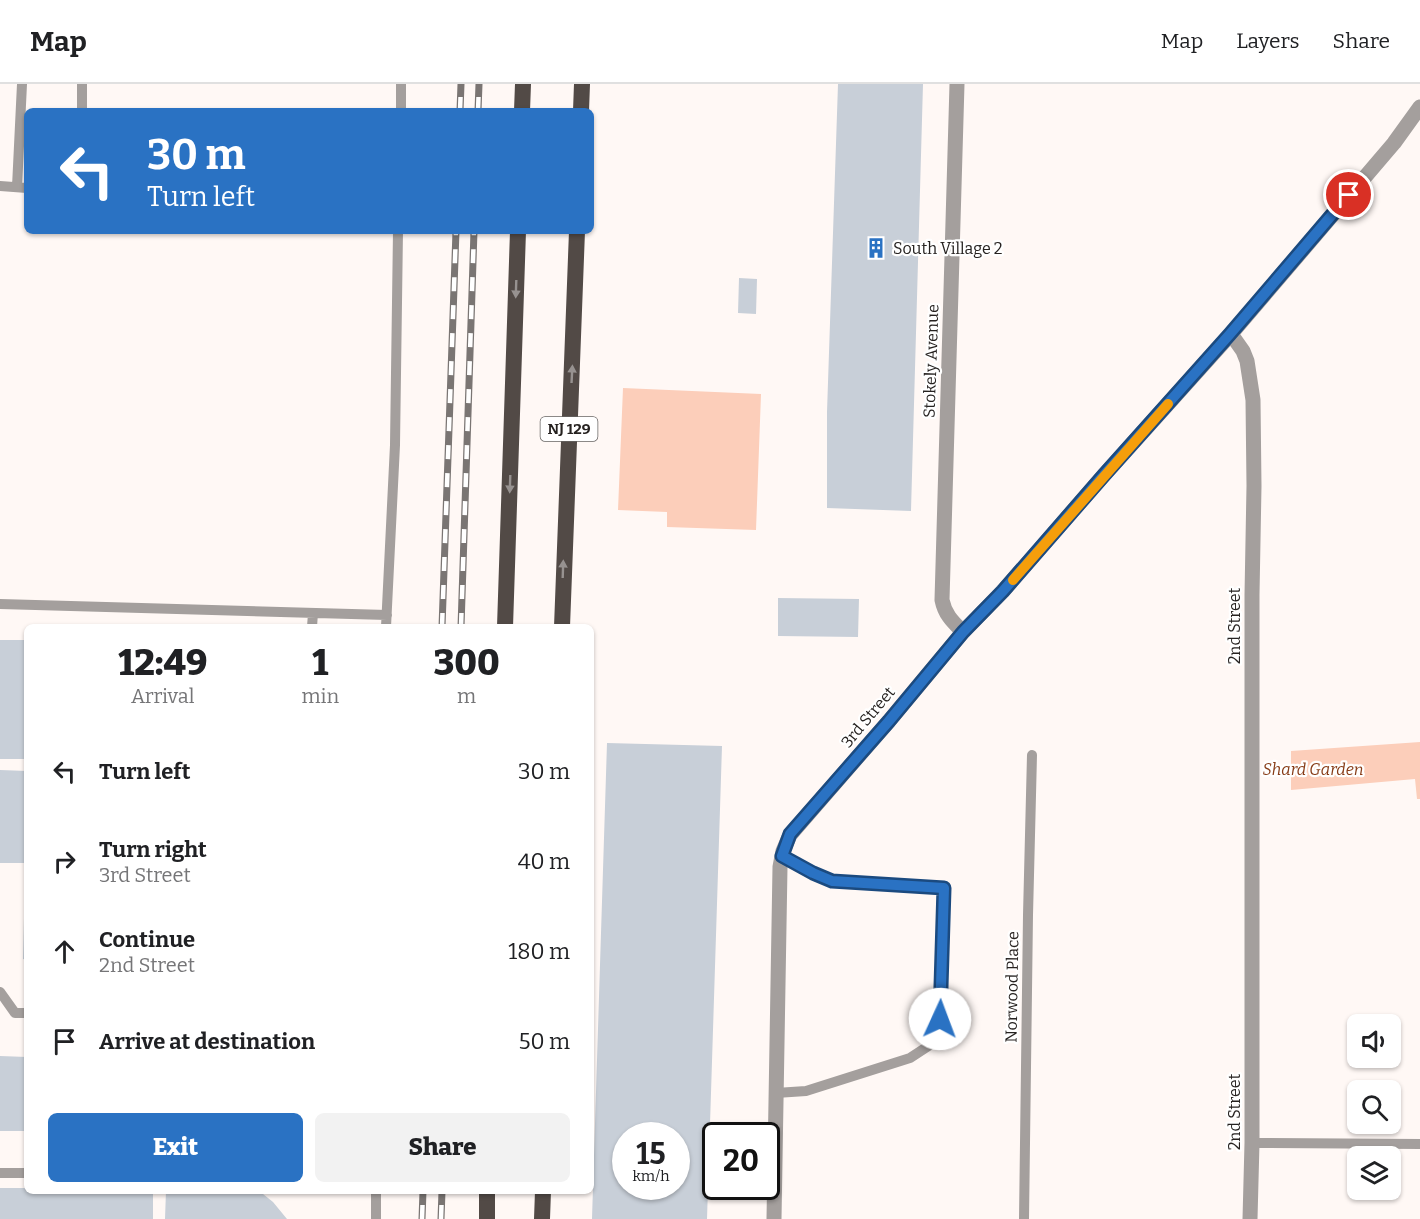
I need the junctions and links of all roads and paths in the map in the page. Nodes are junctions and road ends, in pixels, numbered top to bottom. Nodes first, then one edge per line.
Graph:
1 (22, 84) edge
2 (82, 84) edge
3 (402, 84) edge
4 (523, 84) edge
5 (582, 84) edge
6 (957, 84) edge
7 (1420, 107) edge
8 (82, 108) edge
9 (401, 108) edge
10 (522, 108) edge
11 (581, 108) edge
12 (0, 186) edge
13 (22, 188) edge
14 (398, 234) edge
15 (518, 234) edge
16 (577, 234) edge
17 (1230, 334) junction
18 (0, 604) edge
19 (313, 613) junction
20 (387, 615) junction
21 (312, 624) edge
22 (386, 624) edge
23 (505, 624) edge
24 (562, 624) edge
25 (963, 632) junction
26 (1032, 755) dead end
27 (782, 856) junction
28 (0, 992) edge
29 (24, 1013) edge
30 (776, 1093) junction
31 (1252, 1143) junction
32 (1420, 1144) edge
33 (0, 1173) edge
34 (24, 1173) edge
35 (376, 1194) edge
36 (487, 1194) edge
37 (543, 1194) edge
38 (376, 1219) edge
39 (487, 1219) edge
40 (542, 1219) edge
41 (774, 1219) edge
42 (1024, 1219) edge
43 (1250, 1219) edge

1 - 13 lane
2 - 8 lane
3 - 9 lane
4 - 10 highway
5 - 11 highway
6 - 25 street, Stokely Avenue
7 - 17 street
12 - 13 lane
14 - 20 lane
15 -> 23 highway
24 -> 16 highway, NJ 129
17 - 25 street, 3rd Street
17 - 31 street, 2nd Street
18 - 19 lane
19 - 20 lane
19 - 21 lane
20 - 22 lane
25 - 27 street, 3rd Street
26 - 42 lane, Norwood Place
27 - 30 street, 3rd Street
27 - 30 lane
28 - 29 lane
30 - 41 street, 3rd Street
31 - 32 lane
31 - 43 street, 2nd Street
33 - 34 lane
35 - 38 lane
36 - 39 highway
37 - 40 highway

